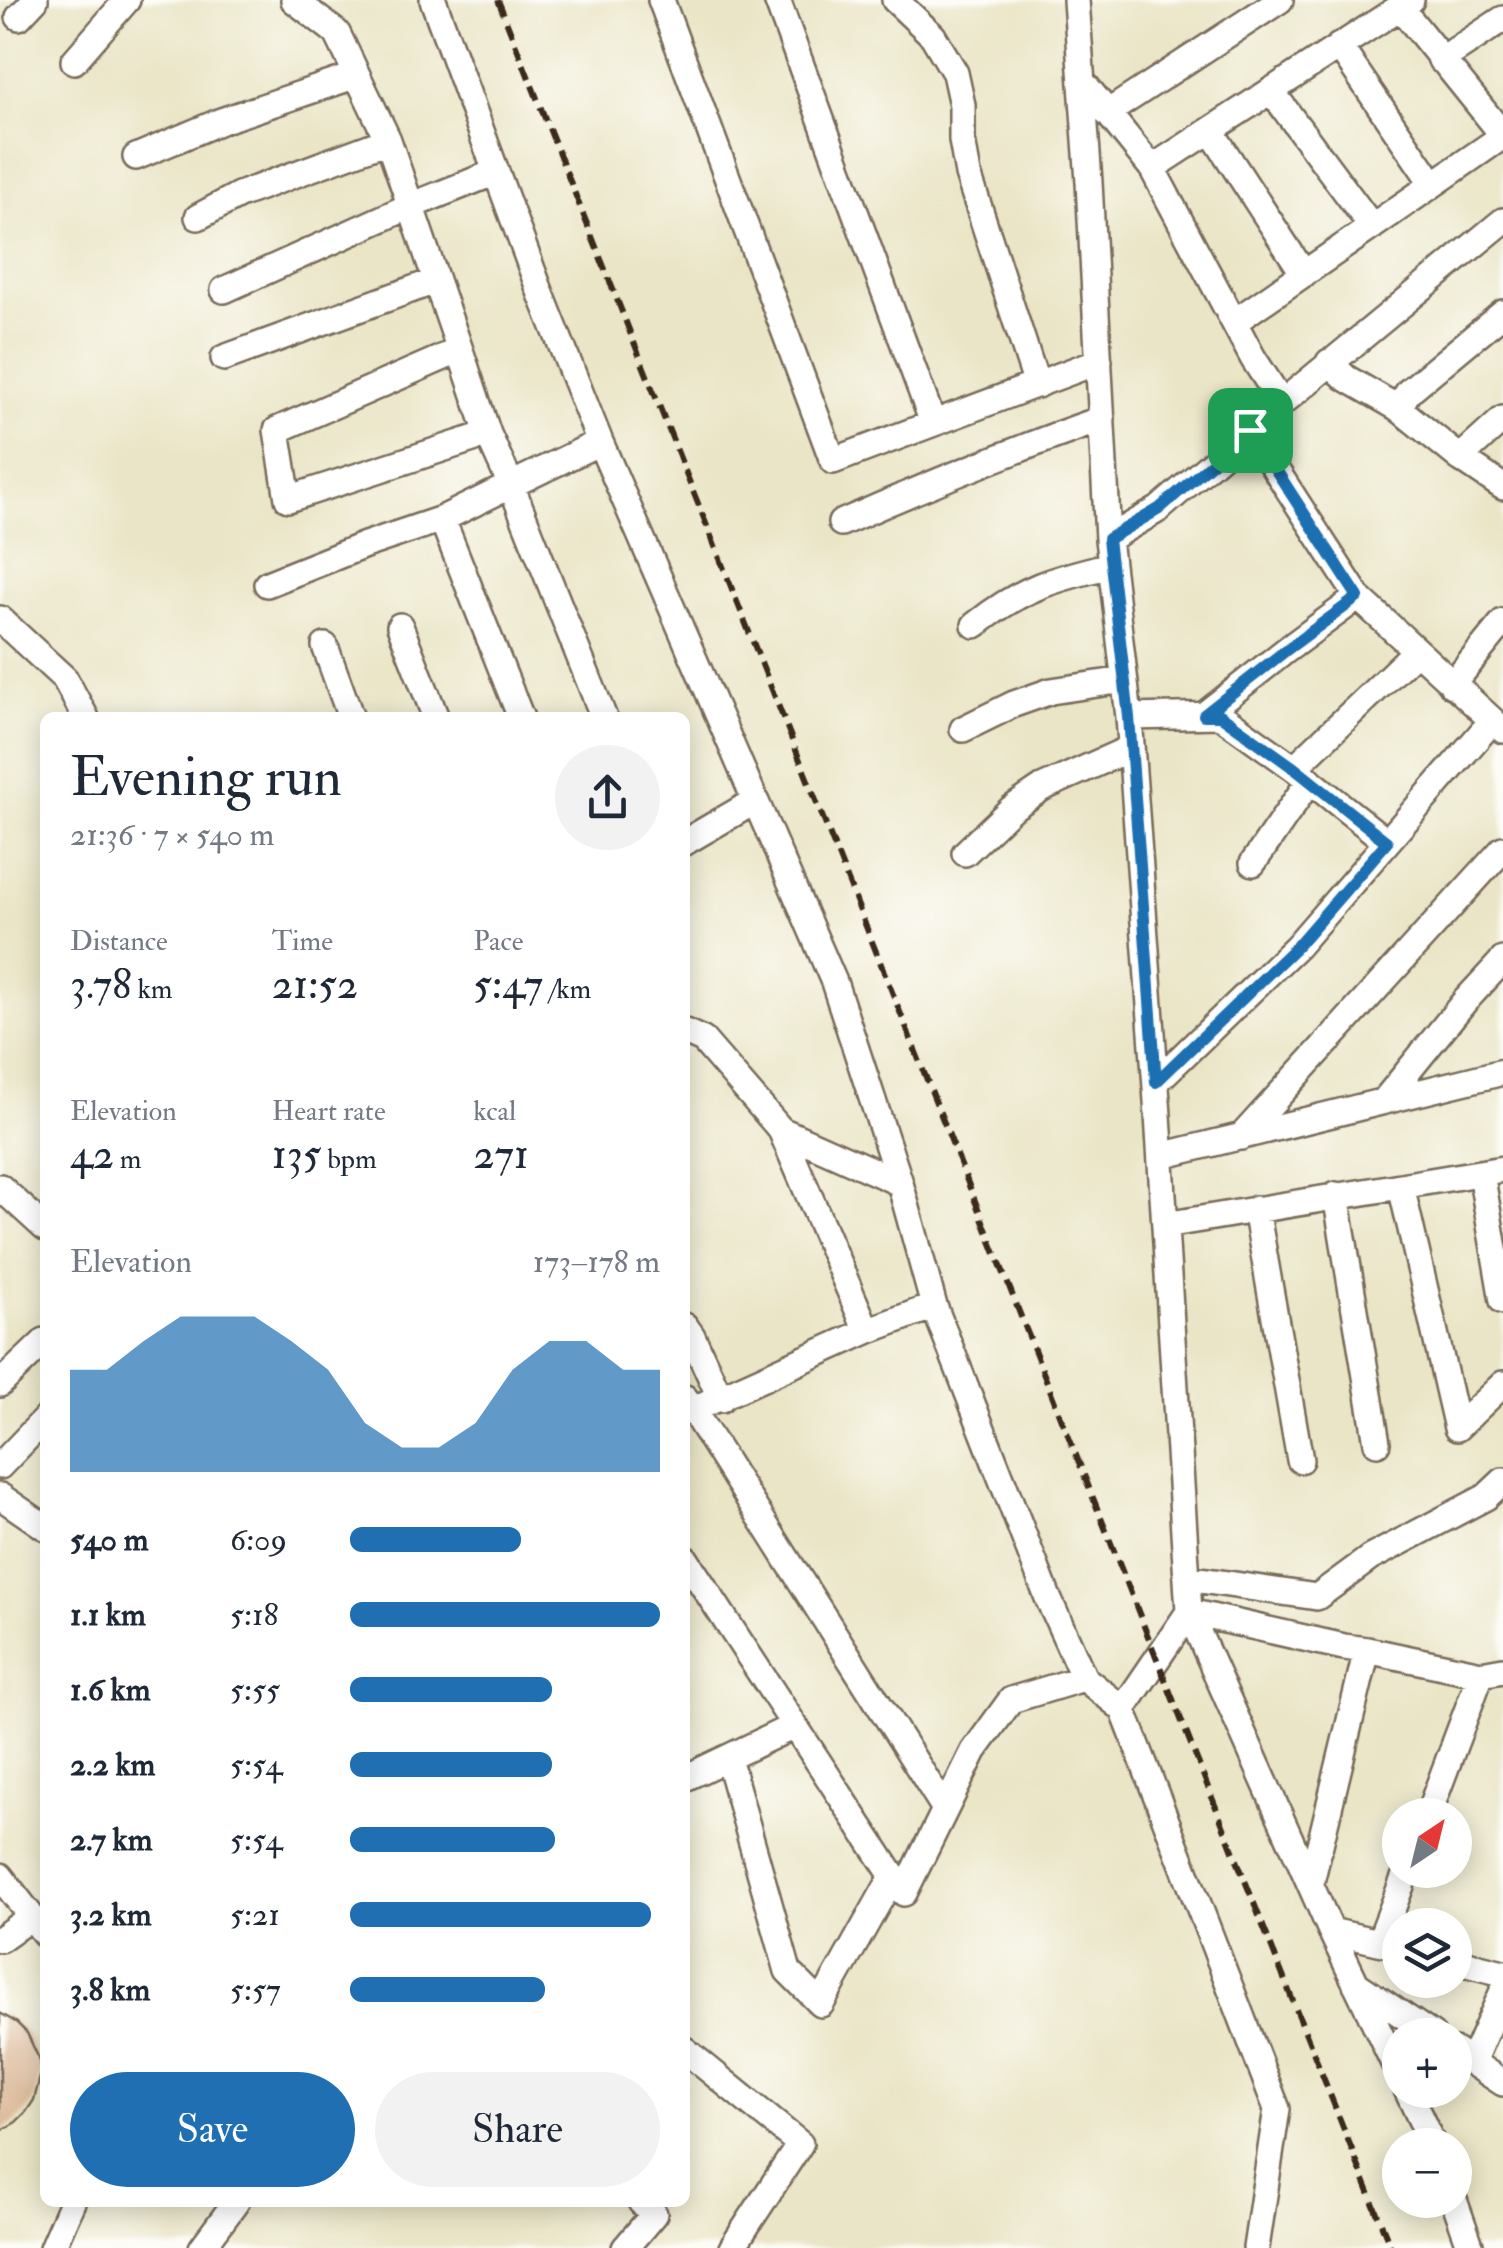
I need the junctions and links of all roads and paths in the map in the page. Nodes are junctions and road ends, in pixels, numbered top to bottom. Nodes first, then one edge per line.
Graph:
1 (127, 0) edge
2 (294, 0) edge
3 (325, 0) edge
4 (432, 0) edge
5 (661, 0) edge
6 (777, 0) edge
7 (896, 0) edge
8 (1076, 0) edge
9 (1280, 0) edge
10 (1406, 4) edge
11 (1503, 18) edge
12 (337, 33) junction
13 (1339, 46) junction
14 (1441, 60) junction
15 (74, 61) dead end
16 (357, 75) junction
17 (1082, 81) junction
18 (1272, 92) junction
19 (1108, 113) junction
20 (1211, 130) junction
21 (1503, 135) edge
22 (388, 140) junction
23 (136, 157) dead end
24 (1152, 168) junction
25 (496, 172) junction
26 (1433, 184) junction
27 (410, 206) junction
28 (198, 218) dead end
29 (1503, 221) edge
30 (1372, 227) junction
31 (1304, 274) junction
32 (434, 281) junction
33 (224, 290) dead end
34 (1503, 314) edge
35 (1234, 322) junction
36 (460, 350) junction
37 (224, 358) dead end
38 (1099, 362) junction
39 (1330, 362) junction
40 (1037, 385) junction
41 (1282, 403) junction
42 (1398, 408) junction
43 (1102, 419) junction
44 (1503, 420) edge
45 (934, 422) junction
46 (1250, 430) junction
47 (488, 434) junction
48 (600, 442) junction
49 (1460, 458) junction
50 (511, 485) junction
51 (1503, 487) edge
52 (442, 519) junction
53 (841, 524) dead end
54 (1110, 552) junction
55 (268, 584) dead end
56 (1358, 597) junction
57 (0, 619) edge
58 (1503, 622) edge
59 (976, 625) dead end
60 (400, 626) dead end
61 (324, 646) dead end
62 (1416, 651) junction
63 (1124, 680) junction
64 (1452, 685) junction
65 (83, 712) edge
66 (349, 712) edge
67 (434, 712) edge
68 (519, 712) edge
69 (602, 712) edge
70 (1204, 715) junction
71 (1129, 717) junction
72 (1497, 726) edge
73 (963, 729) dead end
74 (1131, 748) junction
75 (1302, 774) junction
76 (755, 801) junction
77 (690, 839) edge
78 (1387, 842) junction
79 (1503, 849) edge
80 (964, 853) dead end
81 (1253, 863) dead end
82 (1503, 960) edge
83 (690, 1034) edge
84 (1503, 1072) edge
85 (1156, 1082) junction
86 (1384, 1101) junction
87 (781, 1130) junction
88 (1240, 1136) junction
89 (1161, 1156) junction
90 (1492, 1171) edge
91 (900, 1184) junction
92 (1401, 1186) junction
93 (0, 1187) edge
94 (1336, 1196) junction
95 (1256, 1210) junction
96 (40, 1223) edge
97 (1165, 1225) junction
98 (1503, 1301) edge
99 (934, 1306) junction
100 (868, 1332) junction
101 (690, 1336) edge
102 (40, 1346) edge
103 (0, 1384) edge
104 (1503, 1384) edge
105 (721, 1399) junction
106 (690, 1404) edge
107 (40, 1424) edge
108 (1377, 1443) dead end
109 (1300, 1460) dead end
110 (0, 1466) edge
111 (1503, 1481) edge
112 (0, 1496) edge
113 (40, 1524) edge
114 (690, 1566) edge
115 (1187, 1578) junction
116 (1189, 1612) junction
117 (1367, 1650) junction
118 (1492, 1672) edge
119 (1084, 1678) junction
120 (1123, 1709) junction
121 (794, 1726) junction
122 (728, 1758) junction
123 (690, 1776) edge
124 (1436, 1798) edge
125 (945, 1809) junction
126 (0, 1876) edge
127 (893, 1876) junction
128 (1311, 1882) junction
129 (38, 1925) edge
130 (1331, 1930) junction
131 (0, 1939) edge
132 (1382, 1942) edge
133 (1472, 1965) edge
134 (1503, 1973) edge
135 (1356, 1984) junction
136 (1503, 1991) edge
137 (1407, 2018) edge
138 (1382, 2038) edge
139 (1472, 2043) edge
140 (690, 2054) edge
141 (1472, 2062) edge
142 (1503, 2083) edge
143 (70, 2207) edge
144 (232, 2207) edge
145 (646, 2207) edge
146 (1461, 2218) edge
147 (1471, 2247) edge
148 (52, 2248) edge
149 (202, 2248) edge
150 (625, 2248) edge
151 (732, 2248) edge
152 (1256, 2248) edge

1 - 15 street
2 - 12 street
3 - 12 street
4 - 25 street
5 - 45 street
6 - 45 street
7 - 40 street
8 - 17 street
9 - 19 street
10 - 13 street
10 - 14 street
11 - 14 street
12 - 16 street
13 - 18 street
13 - 26 street
14 - 21 street
16 - 22 street
16 - 23 street
17 - 19 street
17 - 38 street
18 - 20 street
18 - 30 street
19 - 24 street
20 - 24 street
20 - 31 street
21 - 26 street
22 - 27 street
22 - 28 street
24 - 35 street
25 - 27 street
25 - 48 street
26 - 30 street
27 - 32 street
27 - 33 street
29 - 39 street
30 - 31 street
31 - 35 street
32 - 36 street
32 - 37 street
34 - 42 street
35 - 41 street
36 - 47 street
36 - 47 street
38 - 40 street
38 - 43 street
39 - 41 street
39 - 42 street
40 - 45 street
41 - 46 street
42 - 49 street
43 - 53 street
43 - 54 street
44 - 49 street
46 - 54 street
46 - 56 street
47 - 50 street
48 - 50 street
48 - 76 street
49 - 51 street
50 - 52 street
50 - 69 street
52 - 55 street
52 - 68 street
54 - 59 street
54 - 63 street
56 - 62 street
56 - 70 street
57 - 65 street
58 - 64 street
60 - 67 street
61 - 66 street
62 - 64 street
62 - 75 street
63 - 71 street
63 - 73 street
64 - 72 street
70 - 71 street
70 - 75 street
71 - 74 street
72 - 78 street
74 - 80 street
74 - 85 street
75 - 78 street
75 - 81 street
76 - 77 street
76 - 91 street
78 - 85 street
79 - 88 street
82 - 86 street
83 - 87 street
84 - 86 street
85 - 89 street
86 - 88 street
87 - 91 street
87 - 100 street
88 - 89 street
89 - 97 street
90 - 92 street
90 - 98 street
91 - 99 street
92 - 94 street
92 - 104 street
93 - 96 street
94 - 95 street
94 - 108 street
95 - 97 street
95 - 109 street
97 - 115 street
99 - 100 street
99 - 119 street
100 - 105 street
101 - 105 street
102 - 103 street
105 - 106 street
106 - 125 street
107 - 110 street
111 - 115 street
112 - 113 street
114 - 121 street
115 - 116 street
116 - 117 street
116 - 120 street
116 - 128 street
117 - 118 street
117 - 128 street
118 - 124 street
119 - 120 street
119 - 125 street
120 - 152 street
121 - 122 street
121 - 127 street
122 - 123 street
122 - 127 street
125 - 127 street
126 - 129 street
128 - 130 street
129 - 131 street
130 - 132 street
130 - 135 street
133 - 134 street
135 - 137 street
135 - 138 street
136 - 139 street
140 - 151 street
141 - 142 street
143 - 148 street
144 - 149 street
145 - 150 street
146 - 147 street

